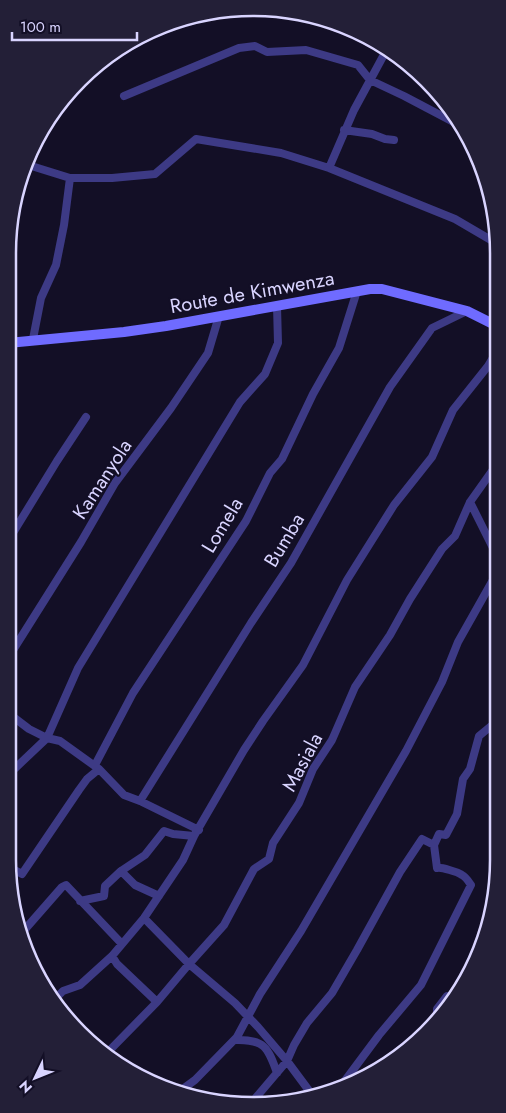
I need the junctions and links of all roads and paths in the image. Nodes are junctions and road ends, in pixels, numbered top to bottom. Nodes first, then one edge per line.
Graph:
1 (384, 55) edge
2 (370, 80) junction
3 (124, 96) dead end
4 (449, 120) edge
5 (344, 130) junction
6 (394, 140) dead end
7 (33, 166) edge
8 (329, 168) junction
9 (70, 178) junction
10 (489, 240) edge
11 (357, 291) junction
12 (278, 306) junction
13 (467, 311) junction
14 (219, 316) junction
15 (490, 322) edge
16 (32, 340) junction
17 (16, 342) edge
18 (490, 363) edge
19 (86, 417) dead end
20 (490, 474) edge
21 (470, 502) junction
22 (16, 528) edge
23 (490, 541) edge
24 (490, 585) edge
25 (16, 645) edge
26 (16, 718) edge
27 (490, 727) edge
28 (47, 738) junction
29 (16, 767) edge
30 (97, 767) junction
31 (140, 801) junction
32 (196, 833) junction
33 (434, 844) junction
34 (121, 871) junction
35 (17, 872) edge
36 (159, 896) junction
37 (80, 901) junction
38 (144, 918) junction
39 (26, 928) edge
40 (122, 944) junction
41 (112, 956) junction
42 (189, 964) junction
43 (59, 995) edge
44 (447, 996) edge
45 (157, 1002) junction
46 (439, 1006) edge
47 (248, 1016) junction
48 (235, 1040) junction
49 (111, 1049) edge
50 (287, 1061) junction
51 (277, 1073) junction
52 (348, 1077) edge
53 (185, 1087) edge
54 (309, 1090) edge
55 (257, 1097) edge

1 - 2 street
2 - 3 street
2 - 4 street
2 - 5 street
5 - 6 street
5 - 8 street
7 - 9 street
8 - 9 street
8 - 10 street
9 - 16 street
11 - 12 street, Route de Kimwenza
11 - 13 street, Route de Kimwenza
11 - 30 street, Lomela
12 - 14 street, Route de Kimwenza
12 - 28 street
13 - 15 street, Route de Kimwenza
13 - 31 street, Bumba
14 - 16 street, Route de Kimwenza
14 - 25 street, Kamanyola
16 - 17 street, Route de Kimwenza
18 - 32 street
19 - 22 street
20 - 21 street, Masiala
21 - 23 street
21 - 42 street, Masiala
24 - 47 street
26 - 28 street
27 - 33 street
28 - 29 street
28 - 30 street
30 - 31 street
30 - 35 street, Lomela
31 - 32 street
32 - 34 street
32 - 36 street
33 - 50 street
33 - 52 street
34 - 36 street
34 - 37 street
36 - 38 street
37 - 39 street
37 - 40 street
38 - 40 street
38 - 42 street
40 - 41 street
41 - 43 street
41 - 45 street
42 - 45 street, Masiala
42 - 47 street
44 - 46 street
45 - 49 street, Masiala
47 - 48 street
47 - 50 street
48 - 51 street
48 - 53 street
50 - 51 street
50 - 54 street
51 - 55 street

